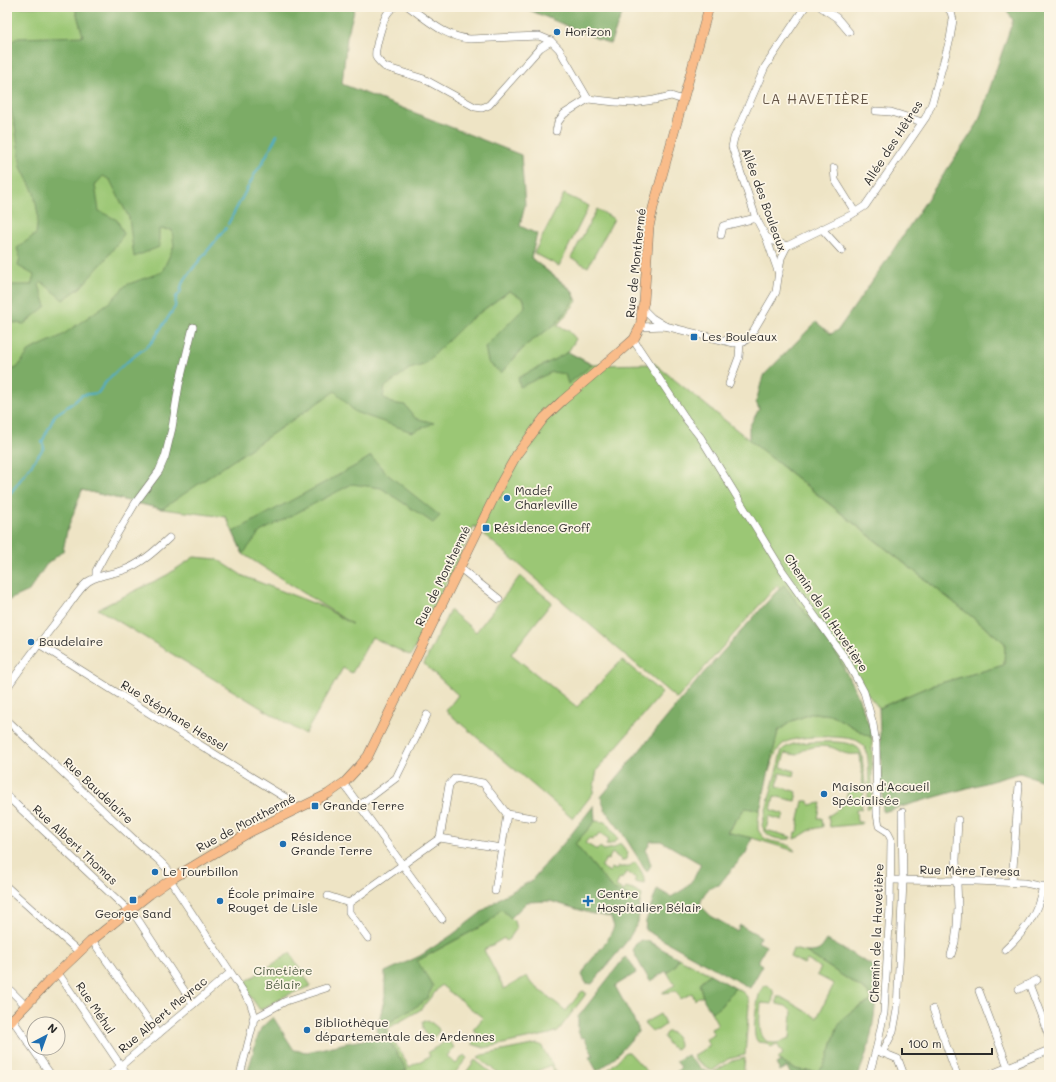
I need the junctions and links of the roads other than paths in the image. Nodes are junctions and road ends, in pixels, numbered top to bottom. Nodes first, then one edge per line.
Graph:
1 (394, 7) edge
2 (409, 7) edge
3 (709, 7) edge
4 (805, 7) edge
5 (821, 7) edge
6 (947, 7) edge
7 (849, 32) dead end
8 (551, 41) junction
9 (588, 99) junction
10 (683, 100) junction
11 (876, 110) dead end
12 (922, 122) junction
13 (556, 131) dead end
14 (834, 168) dead end
15 (855, 212) junction
16 (756, 218) junction
17 (822, 229) junction
18 (721, 235) dead end
19 (766, 237) junction
20 (787, 246) junction
21 (842, 251) dead end
22 (779, 274) junction
23 (642, 308) junction
24 (665, 326) junction
25 (193, 327) dead end
26 (640, 328) junction
27 (634, 339) junction
28 (740, 343) junction
29 (729, 384) dead end
30 (169, 538) dead end
31 (460, 568) junction
32 (96, 577) junction
33 (499, 599) dead end
34 (39, 644) junction
35 (7, 688) edge
36 (427, 715) dead end
37 (7, 720) edge
38 (343, 783) junction
39 (1020, 785) dead end
40 (7, 796) edge
41 (360, 805) junction
42 (295, 810) junction
43 (902, 812) dead end
44 (507, 814) junction
45 (533, 818) dead end
46 (958, 820) dead end
47 (440, 838) junction
48 (501, 848) junction
49 (403, 865) junction
50 (172, 879) junction
51 (891, 880) junction
52 (903, 881) junction
53 (957, 881) junction
54 (1012, 882) junction
55 (7, 887) edge
56 (1046, 887) edge
57 (495, 891) dead end
58 (328, 896) dead end
59 (349, 903) junction
60 (130, 910) junction
61 (442, 919) dead end
62 (368, 938) dead end
63 (92, 940) junction
64 (1005, 950) dead end
65 (79, 952) junction
66 (951, 956) dead end
67 (230, 972) junction
68 (58, 973) junction
69 (1037, 980) dead end
70 (1029, 984) junction
71 (7, 987) edge
72 (326, 988) dead end
73 (1020, 989) dead end
74 (979, 991) dead end
75 (193, 1004) junction
76 (26, 1006) junction
77 (933, 1009) dead end
78 (253, 1019) junction
79 (10, 1022) edge
80 (158, 1034) junction
81 (1049, 1036) edge
82 (1049, 1050) edge
83 (879, 1051) junction
84 (120, 1066) junction
85 (1008, 1067) junction
86 (51, 1075) edge
87 (110, 1075) edge
88 (127, 1075) edge
89 (240, 1075) edge
90 (869, 1075) edge
91 (904, 1075) edge
92 (957, 1075) edge
93 (989, 1075) edge

1 - 8 street
2 - 8 street
3 - 10 main road, Rue de Monthermé
4 - 16 street, Allée des Bouleaux
5 - 7 street
6 - 12 street, Allée des Hêtres
8 - 9 street
9 - 10 street
9 - 13 street
10 - 23 main road, Rue de Monthermé
11 - 12 street
12 - 15 street, Allée des Hêtres
14 - 15 street
15 - 17 street, Allée des Hêtres
16 - 18 street
16 - 19 street, Allée des Bouleaux
17 - 20 street, Allée des Hêtres
17 - 21 street
19 - 20 street
19 - 22 street, Allée des Bouleaux
20 - 22 street, Allée des Bouleaux
22 - 28 street, Allée des Bouleaux
23 - 24 street
23 - 26 main road, Rue de Monthermé
24 - 26 street
24 - 28 street
25 - 32 street
26 - 27 main road, Rue de Monthermé
27 - 31 main road, Rue de Monthermé
27 - 51 street, Chemin de la Havetière
28 - 29 street
30 - 32 street
31 - 33 street
31 - 38 main road, Rue de Monthermé
32 - 34 street
34 - 35 street
34 - 42 street, Rue Stéphane Hessel
36 - 41 street
37 - 50 street, Rue Baudelaire
38 - 41 street
38 - 42 main road, Rue de Monthermé
39 - 54 street
40 - 60 street, Rue Albert Thomas
41 - 49 street
42 - 50 main road, Rue de Monthermé
43 - 52 street
44 - 45 street
44 - 47 street
44 - 48 street
46 - 53 street
47 - 48 street
47 - 49 street
48 - 57 street
49 - 59 street
49 - 61 street
50 - 60 main road, Rue de Monthermé
50 - 67 street, Rue Baudelaire
51 - 52 street, Rue Mère Teresa
51 - 83 street, Chemin de la Havetière
52 - 53 street, Rue Mère Teresa
52 - 83 street
53 - 54 street, Rue Mère Teresa
53 - 66 street
54 - 56 street, Rue Mère Teresa
55 - 65 street
56 - 64 street
58 - 59 street
59 - 62 street
60 - 63 main road, Rue de Monthermé
60 - 75 street, Rue Albert Thomas
63 - 65 main road, Rue de Monthermé
63 - 80 street
65 - 68 main road, Rue de Monthermé
67 - 75 street, Rue Albert Meyrac
67 - 78 street, Rue Baudelaire
68 - 76 main road, Rue de Monthermé
68 - 84 street, Rue Méhul
69 - 70 street
70 - 73 street
70 - 81 street
71 - 76 street
72 - 78 street
74 - 85 street
75 - 80 street, Rue Albert Meyrac
76 - 79 main road, Rue de Monthermé
77 - 92 street
78 - 89 street
79 - 86 street
80 - 84 street, Rue Albert Meyrac
82 - 85 street
83 - 90 street, Chemin de la Havetière
83 - 91 street
84 - 87 street, Rue Albert Meyrac
84 - 88 street, Rue Méhul
85 - 93 street

